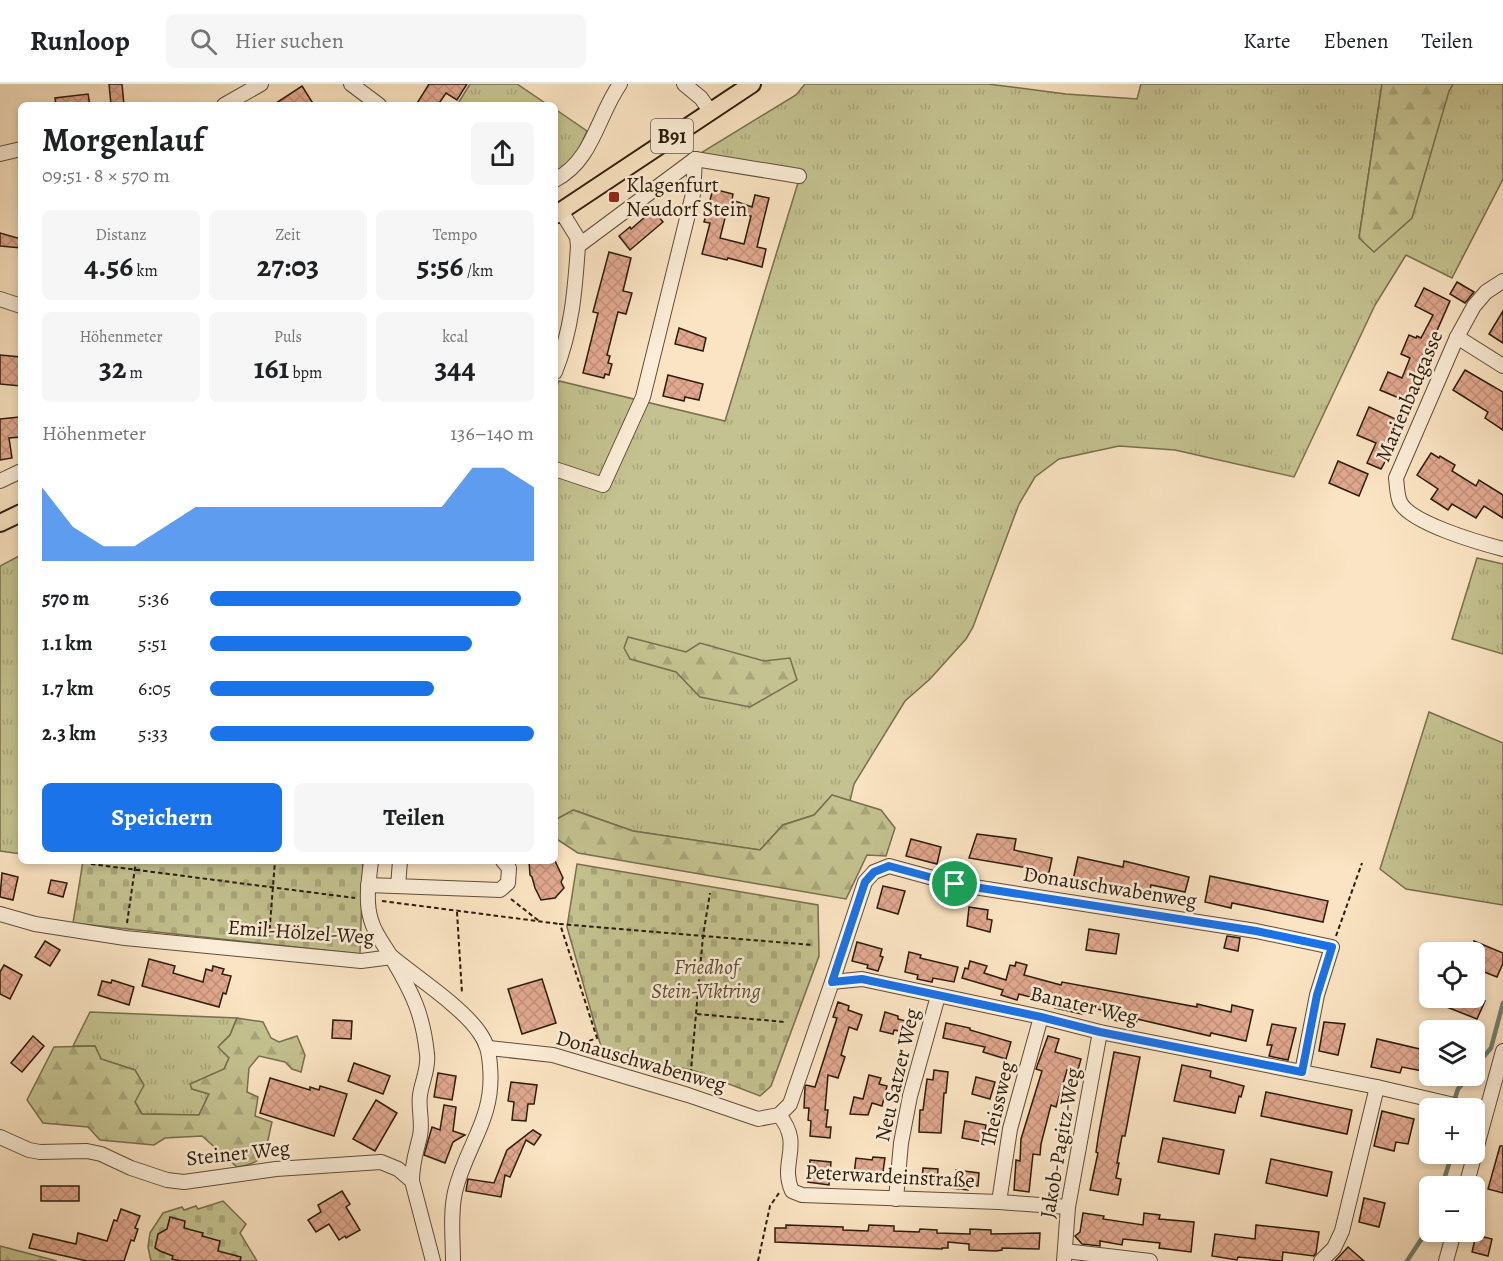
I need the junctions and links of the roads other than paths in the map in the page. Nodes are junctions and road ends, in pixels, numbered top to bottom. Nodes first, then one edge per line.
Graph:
1 (261, 84) edge
2 (351, 84) edge
3 (620, 84) edge
4 (684, 84) edge
5 (752, 84) edge
6 (229, 102) edge
7 (375, 102) edge
8 (710, 111) junction
9 (18, 150) edge
10 (0, 154) edge
11 (695, 159) junction
12 (799, 176) dead end
13 (558, 178) edge
14 (558, 213) edge
15 (578, 246) junction
16 (1503, 281) edge
17 (0, 299) edge
18 (18, 305) edge
19 (1457, 337) junction
20 (558, 364) edge
21 (1503, 366) edge
22 (558, 471) edge
23 (18, 472) edge
24 (0, 481) edge
25 (18, 515) edge
26 (0, 524) edge
27 (1503, 549) edge
28 (371, 864) edge
29 (400, 864) edge
30 (505, 864) edge
31 (398, 886) junction
32 (368, 892) junction
33 (0, 915) edge
34 (392, 957) junction
35 (832, 982) junction
36 (938, 996) junction
37 (1041, 1017) junction
38 (1100, 1032) junction
39 (489, 1048) junction
40 (1503, 1051) edge
41 (1302, 1072) junction
42 (1498, 1086) edge
43 (1377, 1087) junction
44 (1422, 1098) edge
45 (1485, 1105) edge
46 (779, 1114) junction
47 (0, 1137) edge
48 (415, 1148) junction
49 (381, 1162) junction
50 (412, 1181) junction
51 (896, 1199) junction
52 (999, 1203) junction
53 (1068, 1207) junction
54 (1451, 1242) edge
55 (1064, 1256) edge
56 (433, 1261) edge
57 (453, 1261) edge
58 (1150, 1261) edge
59 (1321, 1261) edge
60 (1446, 1261) edge

1 - 6 street
2 - 7 street
3 - 13 street
4 - 8 street
5 - 8 main road, B91
8 - 14 main road, B91
9 - 10 street
11 - 12 street
11 - 15 street
11 - 22 street
14 - 15 street
15 - 20 street
16 - 19 street, Marienbadgasse
17 - 18 street
19 - 21 street
19 - 27 street, Marienbadgasse
23 - 24 street
25 - 26 main road
28 - 32 street
29 - 31 street
30 - 31 street
31 - 32 street
32 - 34 street
33 - 34 street, Emil-Hölzel-Weg
34 - 39 street, Emil-Hölzel-Weg
34 - 48 street
35 - 36 street, Banater Weg
35 - 41 street, Donauschwabenweg
35 - 46 street
36 - 37 street, Banater Weg
36 - 51 street, Neu Satzer Weg
37 - 38 street, Banater Weg
37 - 52 street, Theissweg
38 - 41 street, Banater Weg
38 - 53 street, Jakob-Pagitz-Weg
39 - 46 street, Donauschwabenweg
39 - 57 street, Emil-Hölzel-Weg
40 - 42 street
41 - 43 street, Banater Weg
42 - 45 street
43 - 44 street, Banater Weg
43 - 59 street
46 - 51 street, Peterwardeinstraße
47 - 49 street, Steiner Weg
48 - 49 street, Steiner Weg
48 - 50 street
49 - 50 street
50 - 56 street
51 - 52 street, Peterwardeinstraße
52 - 53 street, Peterwardeinstraße
53 - 55 street, Jakob-Pagitz-Weg
54 - 60 street
55 - 58 street

